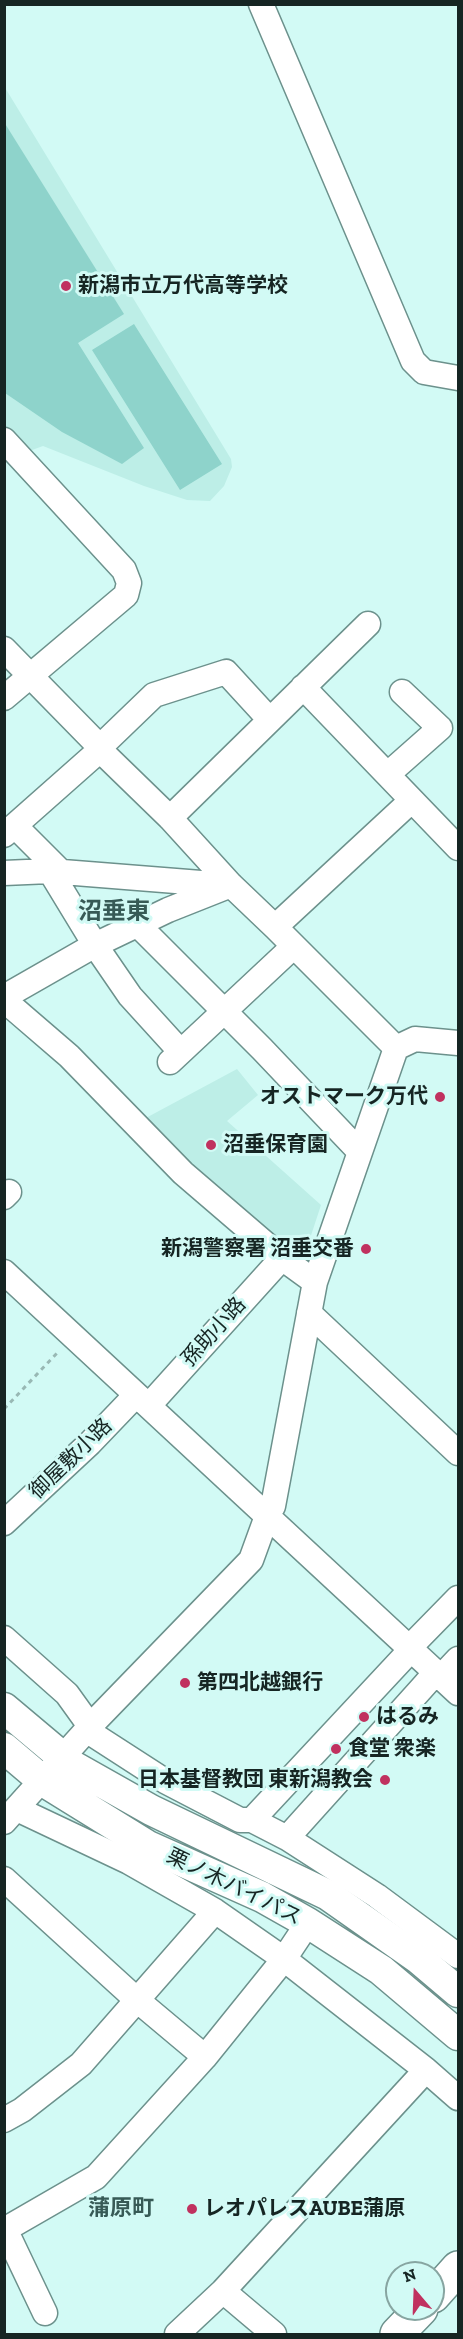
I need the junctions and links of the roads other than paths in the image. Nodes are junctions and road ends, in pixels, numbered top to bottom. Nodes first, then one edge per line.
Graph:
1 (261, 4) edge
2 (459, 378) edge
3 (4, 440) edge
4 (369, 624) dead end
5 (4, 649) edge
6 (30, 675) junction
7 (303, 687) junction
8 (402, 692) dead end
9 (4, 698) edge
10 (270, 720) junction
11 (100, 748) junction
12 (388, 774) junction
13 (411, 801) junction
14 (170, 818) junction
15 (10, 830) edge
16 (459, 848) edge
17 (56, 872) junction
18 (4, 873) edge
19 (231, 885) junction
20 (138, 925) junction
21 (275, 927) junction
22 (95, 945) junction
23 (294, 946) junction
24 (4, 999) edge
25 (223, 1011) junction
26 (459, 1043) edge
27 (396, 1048) junction
28 (359, 1151) junction
29 (282, 1258) junction
30 (7, 1280) edge
31 (315, 1282) junction
32 (309, 1313) junction
33 (144, 1402) junction
34 (459, 1453) edge
35 (267, 1516) junction
36 (4, 1523) edge
37 (459, 1598) edge
38 (4, 1638) edge
39 (410, 1647) junction
40 (459, 1659) edge
41 (450, 1685) edge
42 (4, 1708) edge
43 (88, 1728) junction
44 (4, 1748) edge
45 (63, 1758) junction
46 (43, 1781) junction
47 (11, 1816) edge
48 (252, 1820) junction
49 (287, 1838) junction
50 (4, 1879) edge
51 (215, 1911) junction
52 (308, 1923) junction
53 (459, 1956) edge
54 (284, 1959) junction
55 (459, 1992) edge
56 (137, 2000) junction
57 (459, 2035) edge
58 (205, 2057) junction
59 (426, 2070) junction
60 (459, 2098) edge
61 (4, 2120) edge
62 (5, 2229) edge
63 (459, 2268) edge
64 (445, 2283) edge
65 (223, 2291) junction
66 (45, 2313) dead end
67 (409, 2321) edge
68 (177, 2334) edge
69 (274, 2334) edge
70 (397, 2334) edge

1 - 2 street
3 - 6 street
4 - 7 street
5 - 6 street
6 - 9 street
6 - 11 street
7 - 10 street
7 - 12 street
8 - 12 street
10 - 11 street
10 - 14 street
11 - 14 street
11 - 15 street
12 - 13 street
13 - 16 street
13 - 21 street
14 - 19 street
15 - 17 street
17 - 18 street
17 - 19 street
17 - 22 street
19 - 20 street
19 - 21 street
20 - 22 street
20 - 25 street
21 - 23 street
22 - 24 street
22 - 25 street
23 - 25 street
23 - 27 street
24 - 29 street
25 - 28 street
26 - 27 street
27 - 28 street
28 - 31 street
29 - 31 street
29 - 33 street, 孫助小路
30 - 33 street
31 - 32 street
32 - 34 street
32 - 35 street
33 - 35 street
33 - 36 street, 御屋敷小路
35 - 39 street
35 - 43 street
37 - 39 street
38 - 43 street
39 - 41 street
39 - 48 street
40 - 41 street
41 - 49 street
42 - 45 main road, 栗ノ木バイパス
43 - 45 street
43 - 48 street
44 - 46 main road, 栗ノ木バイパス
45 - 46 street
45 - 55 main road, 栗ノ木バイパス
46 - 47 street
46 - 52 main road, 栗ノ木バイパス
47 - 51 street
48 - 49 street
49 - 53 street
50 - 56 street
51 - 54 street
51 - 56 street
52 - 54 street
52 - 57 main road, 栗ノ木バイパス
54 - 58 street
54 - 59 street
56 - 58 street
56 - 61 street
58 - 62 street
59 - 60 street
59 - 65 street
62 - 66 street
63 - 64 highway
65 - 68 street
65 - 69 street
67 - 70 highway

